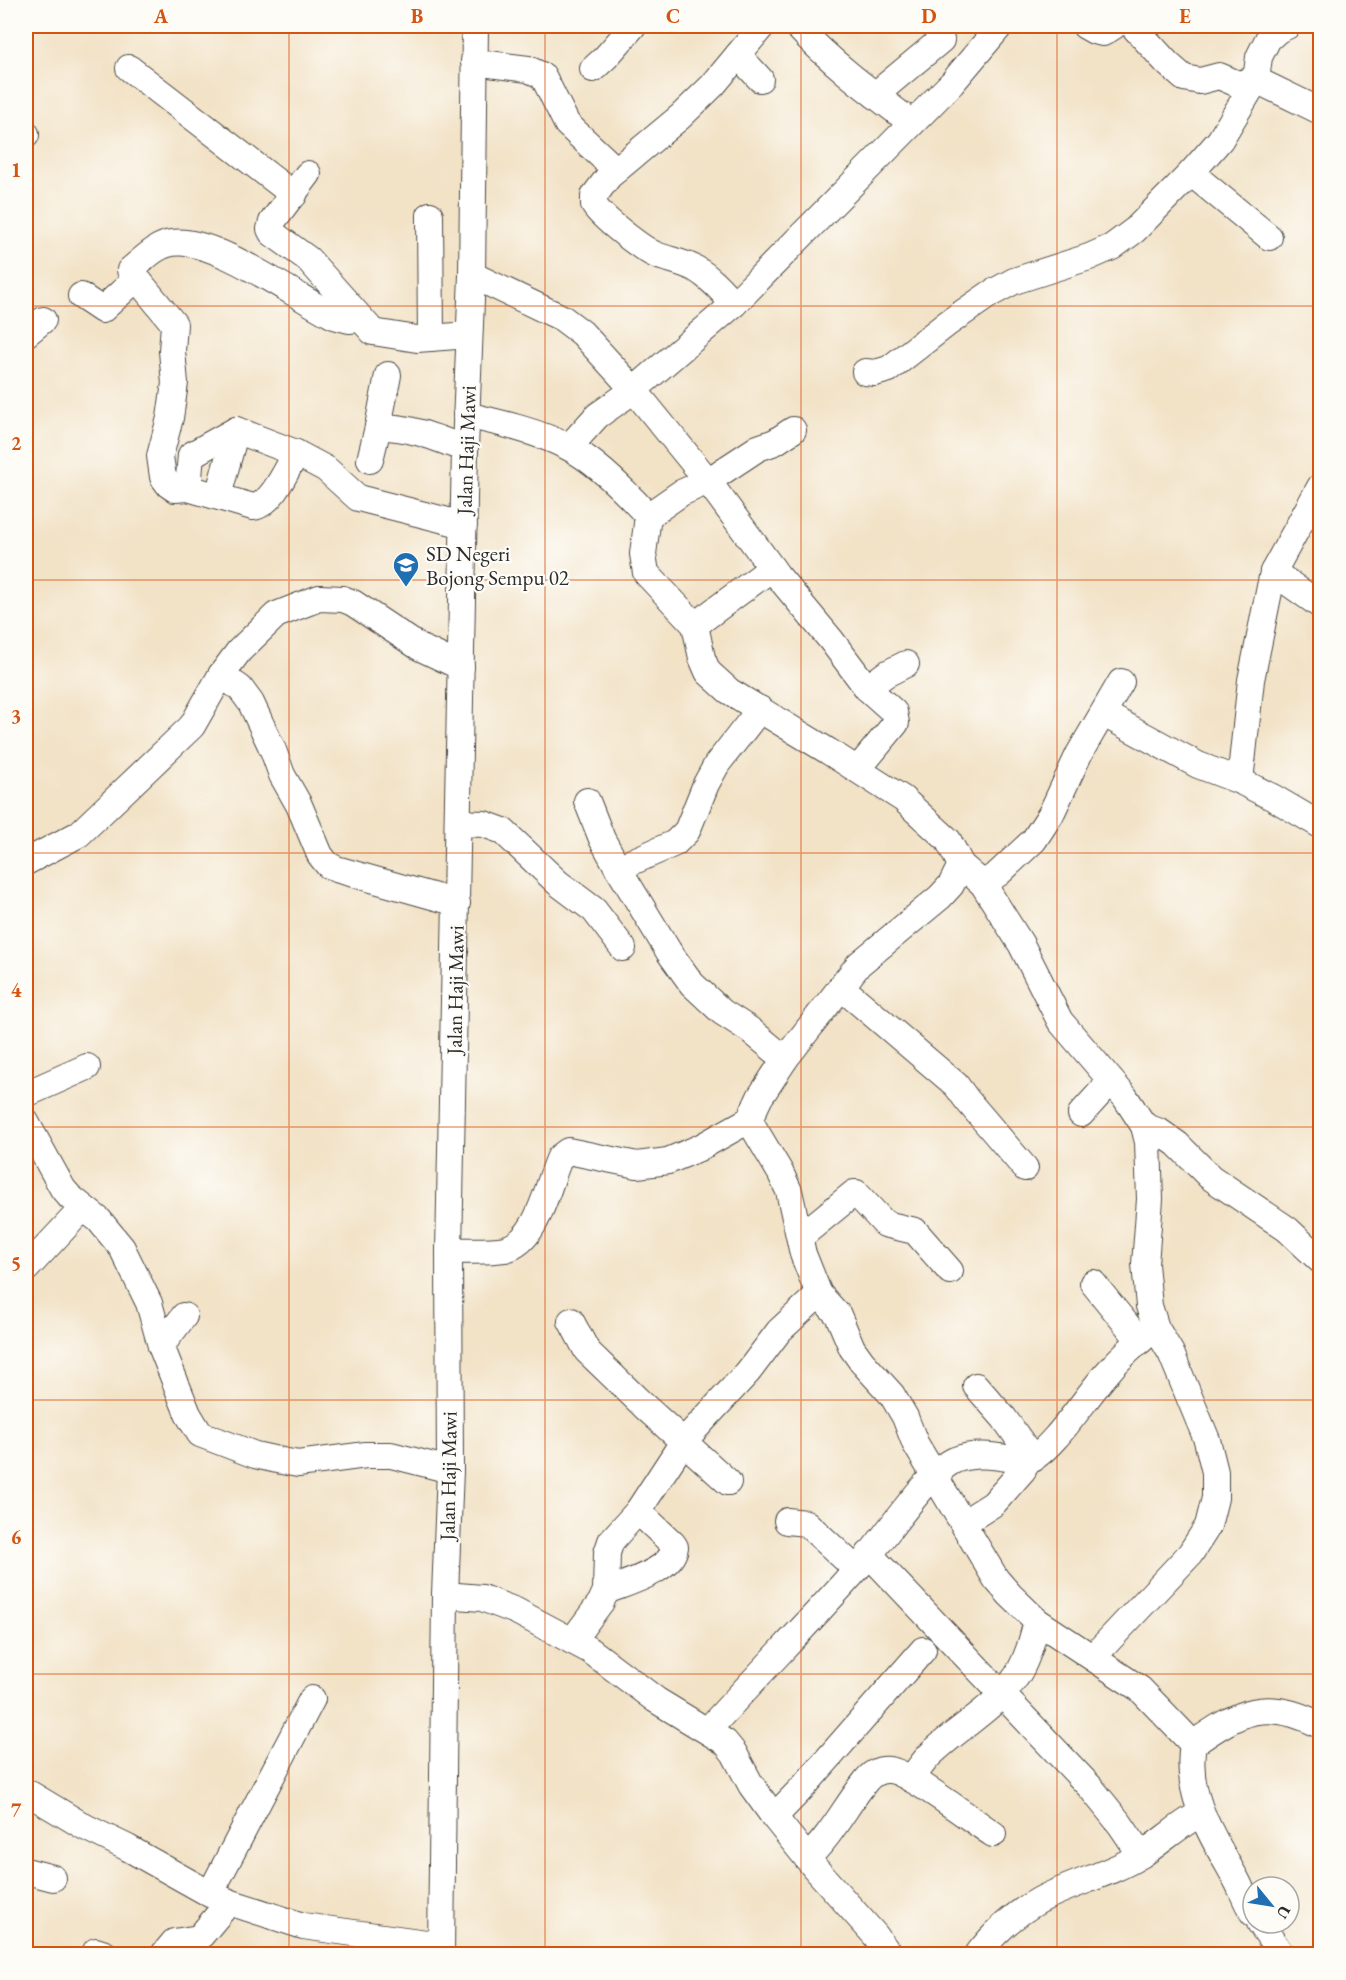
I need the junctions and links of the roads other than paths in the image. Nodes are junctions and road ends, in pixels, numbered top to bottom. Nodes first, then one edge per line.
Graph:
1 (475, 26) edge
2 (633, 26) edge
3 (762, 26) edge
4 (797, 26) edge
5 (1000, 26) edge
6 (1085, 26) edge
7 (1114, 26) edge
8 (1132, 26) edge
9 (1287, 26) edge
10 (941, 40) dead end
11 (738, 55) junction
12 (474, 62) junction
13 (129, 68) dead end
14 (593, 69) dead end
15 (760, 80) dead end
16 (1256, 80) junction
17 (875, 95) junction
18 (1320, 111) edge
19 (912, 123) junction
20 (616, 170) junction
21 (1191, 173) junction
22 (430, 215) dead end
23 (1269, 237) dead end
24 (472, 275) junction
25 (137, 278) junction
26 (81, 296) dead end
27 (734, 304) junction
28 (360, 319) junction
29 (469, 335) junction
30 (431, 338) junction
31 (865, 372) dead end
32 (388, 375) dead end
33 (634, 390) junction
34 (466, 415) junction
35 (378, 427) junction
36 (236, 430) junction
37 (793, 430) dead end
38 (569, 447) junction
39 (465, 449) junction
40 (296, 453) junction
41 (370, 460) dead end
42 (708, 482) junction
43 (1320, 487) edge
44 (188, 489) junction
45 (218, 496) junction
46 (648, 516) junction
47 (464, 525) junction
48 (772, 568) junction
49 (1273, 572) junction
50 (1320, 605) edge
51 (695, 625) junction
52 (906, 664) dead end
53 (461, 667) junction
54 (221, 675) junction
55 (1121, 682) dead end
56 (867, 688) junction
57 (760, 709) junction
58 (1104, 714) junction
59 (858, 769) junction
60 (1240, 781) junction
61 (587, 801) dead end
62 (458, 823) junction
63 (1320, 825) edge
64 (26, 862) edge
65 (961, 865) junction
66 (618, 868) junction
67 (983, 884) junction
68 (457, 903) junction
69 (623, 948) dead end
70 (841, 987) junction
71 (785, 1059) junction
72 (87, 1067) dead end
73 (1111, 1081) junction
74 (26, 1094) edge
75 (1081, 1114) dead end
76 (749, 1120) junction
77 (26, 1122) edge
78 (1144, 1126) junction
79 (1025, 1168) dead end
80 (83, 1208) junction
81 (800, 1238) junction
82 (449, 1251) junction
83 (1320, 1260) edge
84 (26, 1269) edge
85 (950, 1270) dead end
86 (1093, 1283) dead end
87 (819, 1294) junction
88 (184, 1316) dead end
89 (571, 1321) dead end
90 (1148, 1334) junction
91 (161, 1346) junction
92 (976, 1386) dead end
93 (683, 1442) junction
94 (1028, 1465) junction
95 (450, 1470) junction
96 (933, 1475) junction
97 (728, 1482) dead end
98 (638, 1510) junction
99 (787, 1521) dead end
100 (963, 1523) junction
101 (862, 1562) junction
102 (606, 1591) junction
103 (445, 1594) junction
104 (1036, 1621) junction
105 (572, 1641) junction
106 (923, 1650) dead end
107 (1093, 1657) junction
108 (1003, 1694) junction
109 (312, 1699) dead end
110 (1320, 1725) edge
111 (708, 1730) junction
112 (1193, 1744) junction
113 (911, 1779) junction
114 (26, 1793) edge
115 (1201, 1813) junction
116 (774, 1817) junction
117 (993, 1834) dead end
118 (1141, 1855) junction
119 (807, 1858) junction
120 (26, 1871) edge
121 (53, 1878) dead end
122 (1241, 1891) edge
123 (219, 1898) junction
124 (1268, 1935) edge
125 (441, 1950) edge
126 (164, 1954) edge
127 (889, 1954) edge
128 (978, 1954) edge
129 (1281, 1954) edge

1 - 12 street, Jalan Haji Mawi
2 - 14 street
3 - 11 street
4 - 17 street
5 - 19 street
6 - 7 street
8 - 16 street
9 - 16 street
10 - 17 street
11 - 15 street
11 - 20 street
12 - 20 street
12 - 24 street, Jalan Haji Mawi
13 - 28 street
16 - 18 street
16 - 21 street
17 - 19 street
19 - 27 street
20 - 27 street
21 - 23 street
21 - 31 street
22 - 30 street
24 - 29 street, Jalan Haji Mawi
24 - 33 street
25 - 26 street
25 - 28 street
25 - 44 street
27 - 33 street
28 - 30 street
29 - 30 street
29 - 34 street, Jalan Haji Mawi
32 - 35 street
33 - 38 street
33 - 42 street
34 - 38 street
34 - 39 street, Jalan Haji Mawi
35 - 39 street
35 - 41 street
36 - 40 street
36 - 44 street
36 - 45 street
37 - 42 street
38 - 46 street
39 - 47 street, Jalan Haji Mawi
40 - 45 street
40 - 47 street
42 - 46 street
42 - 48 street
43 - 49 street
44 - 45 street
46 - 51 street
47 - 53 street, Jalan Haji Mawi
48 - 51 street
48 - 56 street
49 - 50 street
49 - 60 street
51 - 57 street
52 - 56 street
53 - 54 street
53 - 62 street, Jalan Haji Mawi
54 - 64 street
54 - 68 street
55 - 58 street
56 - 59 street
57 - 59 street
57 - 66 street
58 - 60 street
58 - 67 street
59 - 65 street
60 - 63 street
61 - 66 street
62 - 68 street, Jalan Haji Mawi
62 - 69 street
65 - 67 street
65 - 70 street
66 - 71 street
67 - 73 street
68 - 82 street, Jalan Haji Mawi
70 - 71 street
70 - 79 street
71 - 76 street
72 - 74 street
73 - 75 street
73 - 78 street
76 - 81 street
76 - 82 street
77 - 80 street
78 - 83 street
78 - 90 street
80 - 84 street
80 - 91 street
81 - 85 street
81 - 87 street
82 - 95 street, Jalan Haji Mawi
86 - 90 street
87 - 93 street
87 - 96 street
88 - 91 street
89 - 93 street
90 - 94 street
90 - 107 street
91 - 95 street
92 - 94 street
93 - 97 street
93 - 98 street
94 - 96 street
94 - 100 street
95 - 103 street, Jalan Haji Mawi
96 - 100 street
96 - 101 street
98 - 102 street
98 - 102 street
99 - 101 street
100 - 104 street
101 - 108 street
101 - 111 street
102 - 105 street
103 - 105 street
103 - 125 street, Jalan Haji Mawi
104 - 107 street
104 - 108 street
105 - 111 street
106 - 116 street
107 - 112 street
108 - 113 street
108 - 118 street
109 - 123 street
110 - 112 street
111 - 116 street
112 - 115 street
113 - 117 street
113 - 119 street
114 - 123 street
115 - 118 street
115 - 122 street
116 - 119 street
118 - 128 street
119 - 127 street
120 - 121 street
123 - 125 street
123 - 126 street
124 - 129 street

